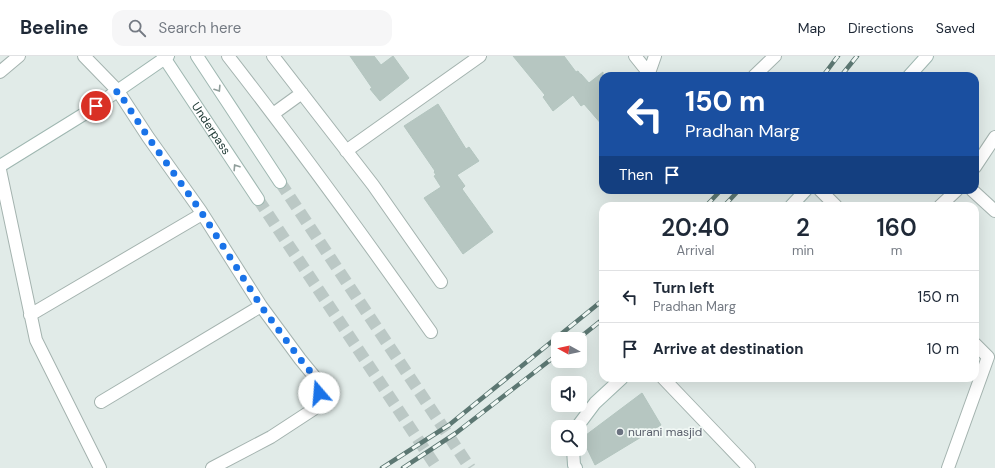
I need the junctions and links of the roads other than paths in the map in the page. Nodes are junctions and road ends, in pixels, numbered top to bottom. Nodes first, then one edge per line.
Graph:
1 (19, 56) edge
2 (84, 56) edge
3 (197, 56) edge
4 (228, 56) edge
5 (273, 56) edge
6 (480, 56) edge
7 (635, 56) edge
8 (655, 56) edge
9 (775, 56) edge
10 (927, 56) edge
11 (165, 57) edge
12 (0, 72) edge
13 (648, 72) edge
14 (651, 72) edge
15 (758, 72) edge
16 (913, 72) edge
17 (118, 91) junction
18 (302, 93) junction
19 (273, 114) junction
20 (995, 137) edge
21 (346, 151) junction
22 (979, 161) edge
23 (0, 166) edge
24 (0, 170) edge
25 (280, 182) tunnel mouth
26 (802, 194) edge
27 (824, 194) edge
28 (953, 194) edge
29 (976, 194) edge
30 (258, 199) tunnel mouth
31 (795, 202) edge
32 (832, 202) edge
33 (944, 202) edge
34 (995, 211) edge
35 (202, 214) junction
36 (441, 282) dead end
37 (261, 306) junction
38 (30, 315) junction
39 (431, 332) dead end
40 (979, 347) edge
41 (992, 358) edge
42 (618, 382) edge
43 (667, 382) edge
44 (101, 402) dead end
45 (582, 420) edge
46 (573, 456) edge
47 (100, 468) edge
48 (212, 468) edge
49 (576, 468) edge
50 (749, 468) edge
51 (948, 468) edge

1 - 12 street
2 - 17 street
3 -> 25 street
4 - 19 street
5 - 18 street
6 - 21 street
7 - 13 street
8 - 14 street
9 - 15 street
10 - 16 street
11 - 17 street
30 -> 11 street, Underpass
17 - 23 street
17 - 35 street
18 - 19 street
18 - 21 street
19 - 39 street
20 - 22 street
21 - 36 street
24 - 38 street
26 - 31 street
27 - 32 street
28 - 33 street
29 - 34 street
35 - 37 street
35 - 38 street
37 - 44 street
37 - 48 street
38 - 47 street
40 - 41 street
41 - 51 street
42 - 45 street
43 - 50 street
46 - 49 street

